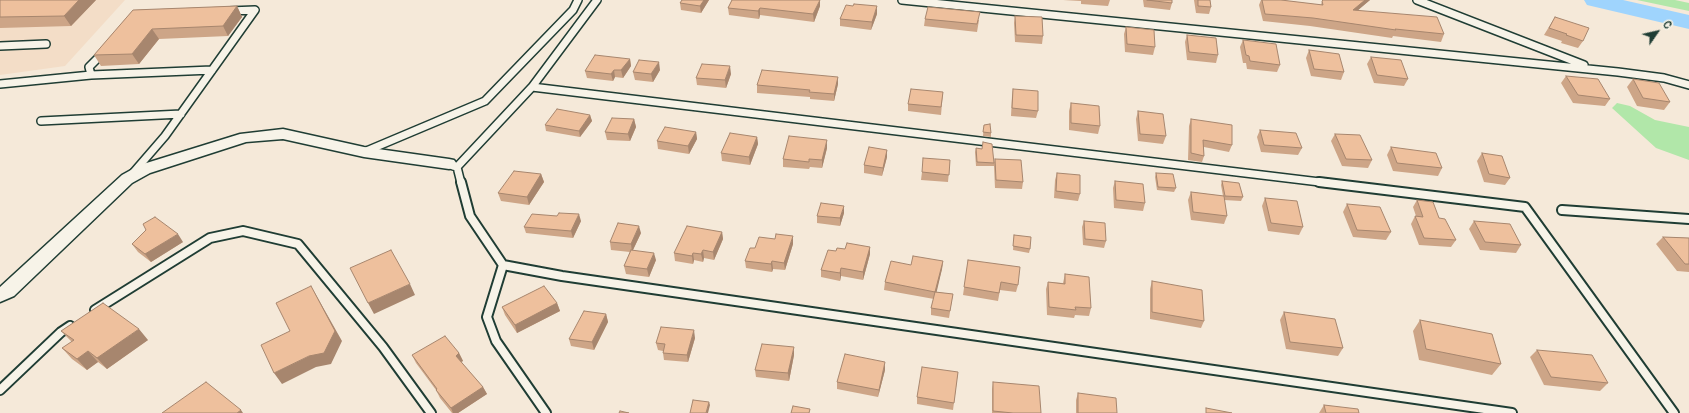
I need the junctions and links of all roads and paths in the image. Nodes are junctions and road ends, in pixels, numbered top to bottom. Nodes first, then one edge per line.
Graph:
1 (578, 0) edge
2 (597, 0) edge
3 (902, 0) edge
4 (1417, 0) edge
5 (224, 11) edge
6 (46, 44) dead end
7 (0, 46) edge
8 (109, 46) edge
9 (1595, 69) junction
10 (212, 70) junction
11 (91, 75) junction
12 (0, 84) edge
13 (1689, 85) edge
14 (532, 87) junction
15 (180, 114) junction
16 (41, 121) dead end
17 (364, 152) junction
18 (453, 166) junction
19 (127, 179) junction
20 (1562, 210) dead end
21 (1689, 219) edge
22 (503, 265) junction
23 (0, 295) edge
24 (0, 390) edge
25 (431, 413) edge
26 (546, 413) edge
27 (1512, 413) edge
28 (1674, 413) edge

1 - 17 lane
2 - 14 lane
3 - 9 lane
4 - 9 lane
5 - 10 lane
6 - 7 lane
8 - 11 lane
9 - 13 lane
10 - 11 lane
10 - 15 lane
11 - 12 lane
14 - 18 lane
14 - 28 lane
15 - 16 lane
15 - 19 lane
17 - 18 street
17 - 19 street
18 - 22 lane
19 - 23 street
20 - 21 lane
22 - 26 lane
22 - 27 lane
24 - 25 lane

